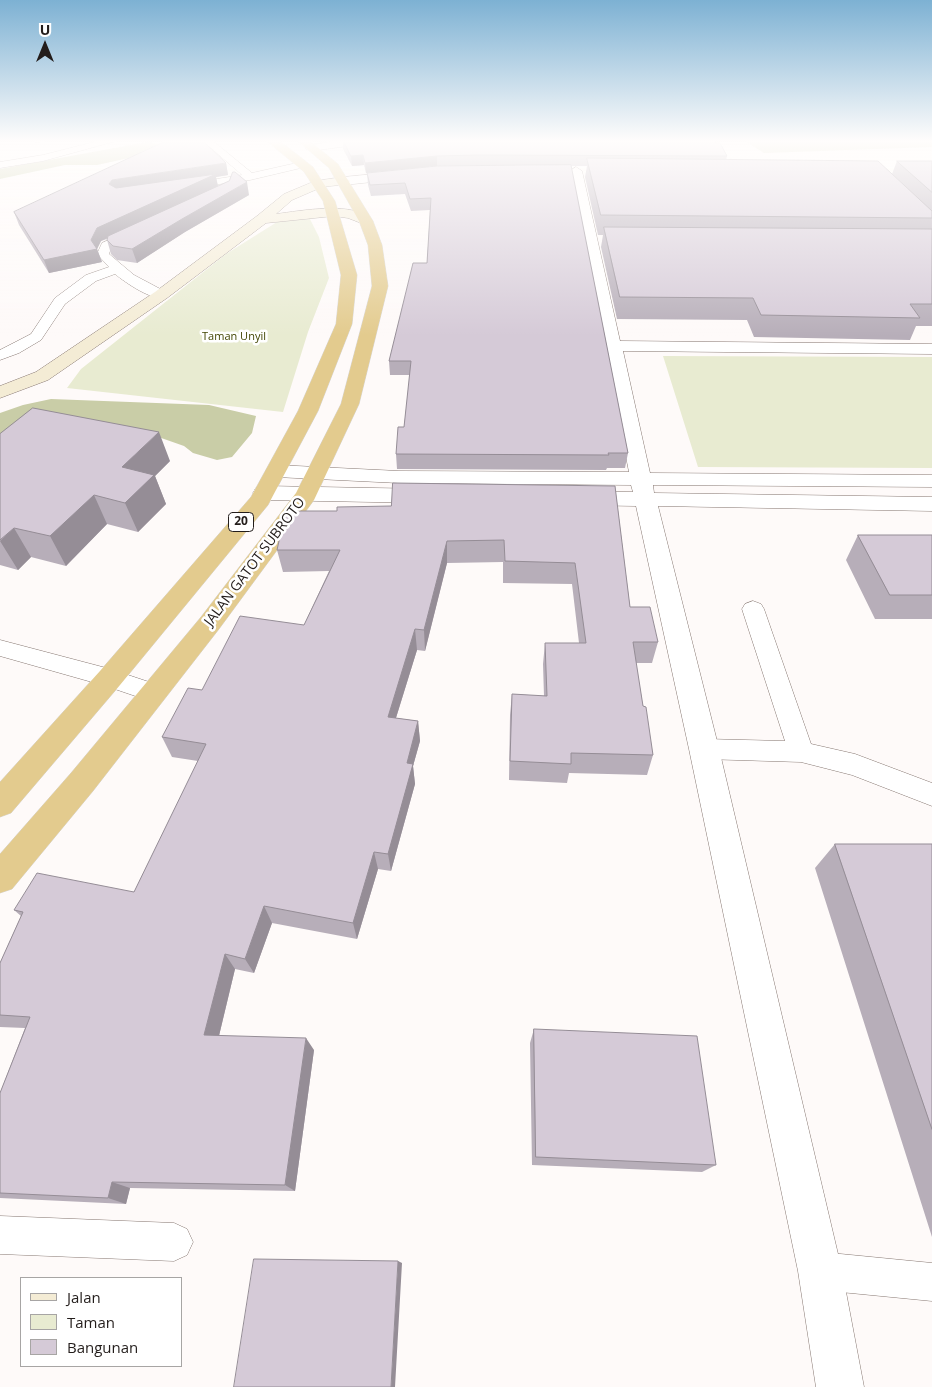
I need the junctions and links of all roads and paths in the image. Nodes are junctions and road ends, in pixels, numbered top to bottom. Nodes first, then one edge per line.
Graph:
1 (278, 206) edge
2 (330, 206) edge
3 (357, 206) edge
4 (588, 206) edge
5 (334, 212) junction
6 (262, 219) junction
7 (366, 221) junction
8 (149, 226) edge
9 (116, 269) junction
10 (161, 295) junction
11 (612, 346) junction
12 (932, 349) edge
13 (0, 355) edge
14 (0, 392) edge
15 (276, 471) junction
16 (811, 480) junction
17 (932, 481) edge
18 (311, 484) junction
19 (643, 488) junction
20 (264, 493) junction
21 (822, 502) junction
22 (932, 504) edge
23 (753, 609) dead end
24 (0, 648) edge
25 (110, 678) junction
26 (153, 693) junction
27 (704, 749) junction
28 (801, 752) junction
29 (932, 795) edge
30 (0, 804) edge
31 (0, 878) edge
32 (0, 1235) edge
33 (174, 1242) dead end
34 (820, 1271) junction
35 (932, 1282) edge
36 (840, 1387) edge

1 - 6 main road
2 - 5 highway, 20
3 - 7 highway, JALAN GATOT SUBROTO / 20
4 - 11 street
5 - 6 main road
5 - 7 main road
5 - 15 highway, 20
6 - 10 main road
7 - 18 highway, JALAN GATOT SUBROTO / 20
8 - 9 lane
9 - 10 lane
9 - 13 lane
10 - 14 main road
11 - 12 street
11 - 19 street
15 - 18 street
15 - 20 highway, 20
16 - 17 street
16 - 19 street
16 - 21 street
18 - 19 street
18 - 20 street
18 - 26 highway, JALAN GATOT SUBROTO / 20
19 - 21 street
19 - 27 street
20 - 25 highway, 20
21 - 22 street
23 - 28 lane
24 - 25 lane
25 - 26 lane
25 - 30 highway, 20
26 - 31 highway, JALAN GATOT SUBROTO / 20
27 - 28 lane
27 - 34 street
28 - 29 lane
32 - 33 lane
34 - 35 lane
34 - 36 street

